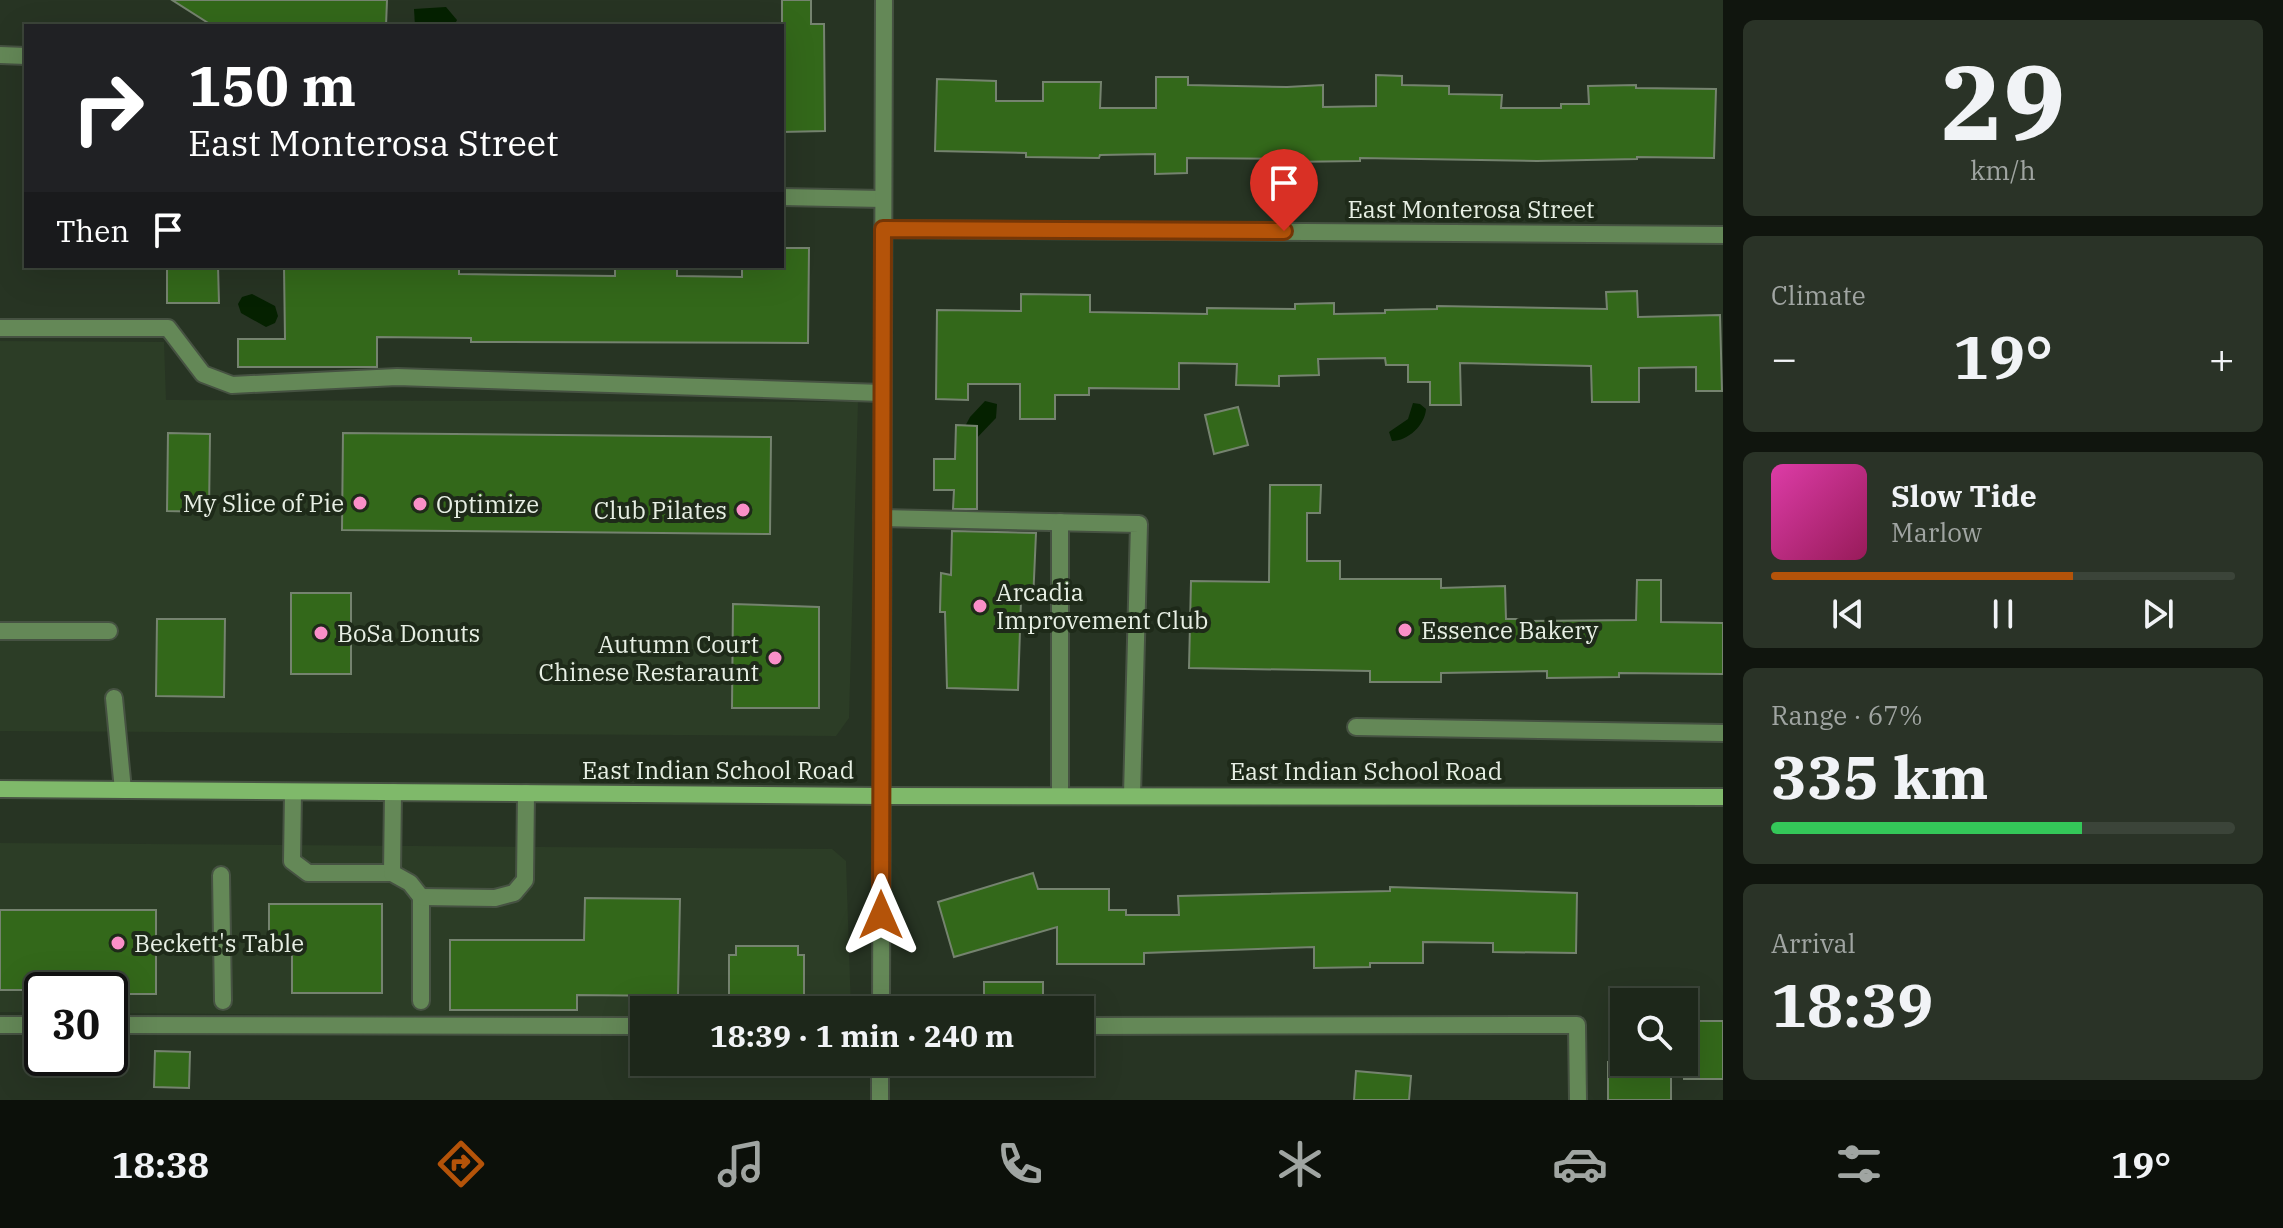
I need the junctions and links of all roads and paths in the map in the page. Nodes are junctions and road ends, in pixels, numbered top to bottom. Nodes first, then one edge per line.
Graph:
1 (884, 0) edge
2 (0, 55) edge
3 (24, 56) edge
4 (784, 197) edge
5 (883, 199) junction
6 (883, 229) junction
7 (1723, 235) edge
8 (0, 328) edge
9 (882, 393) junction
10 (882, 518) junction
11 (1060, 522) junction
12 (0, 631) edge
13 (109, 631) dead end
14 (114, 698) dead end
15 (1356, 727) dead end
16 (1723, 733) edge
17 (0, 789) edge
18 (123, 790) junction
19 (293, 792) junction
20 (393, 792) junction
21 (526, 793) junction
22 (1060, 795) junction
23 (1132, 795) junction
24 (881, 796) junction
25 (1723, 797) edge
26 (392, 873) junction
27 (221, 875) dead end
28 (421, 897) junction
29 (881, 996) edge
30 (223, 1001) dead end
31 (421, 1001) dead end
32 (0, 1025) edge
33 (24, 1025) edge
34 (128, 1025) edge
35 (630, 1026) edge
36 (1094, 1026) edge
37 (880, 1076) edge
38 (880, 1100) edge
39 (1578, 1100) edge

1 - 5 street
2 - 3 street
4 - 5 street
5 - 6 street
6 - 7 street, East Monterosa Street
6 - 9 street
8 - 9 street
9 - 10 street
10 - 11 street
10 - 24 street
11 - 22 street
11 - 23 street
12 - 13 street
14 - 18 street
15 - 16 street
17 - 18 main road, East Indian School Road
18 - 19 main road, East Indian School Road
19 - 20 main road, East Indian School Road
19 - 26 street
20 - 21 main road, East Indian School Road
20 - 26 street
21 - 24 main road, East Indian School Road
21 - 28 street
22 - 23 main road, East Indian School Road
22 - 24 main road, East Indian School Road
23 - 25 main road, East Indian School Road
24 - 29 street
26 - 28 street
27 - 30 street
28 - 31 street
32 - 33 street
34 - 35 street
36 - 39 street
37 - 38 street

